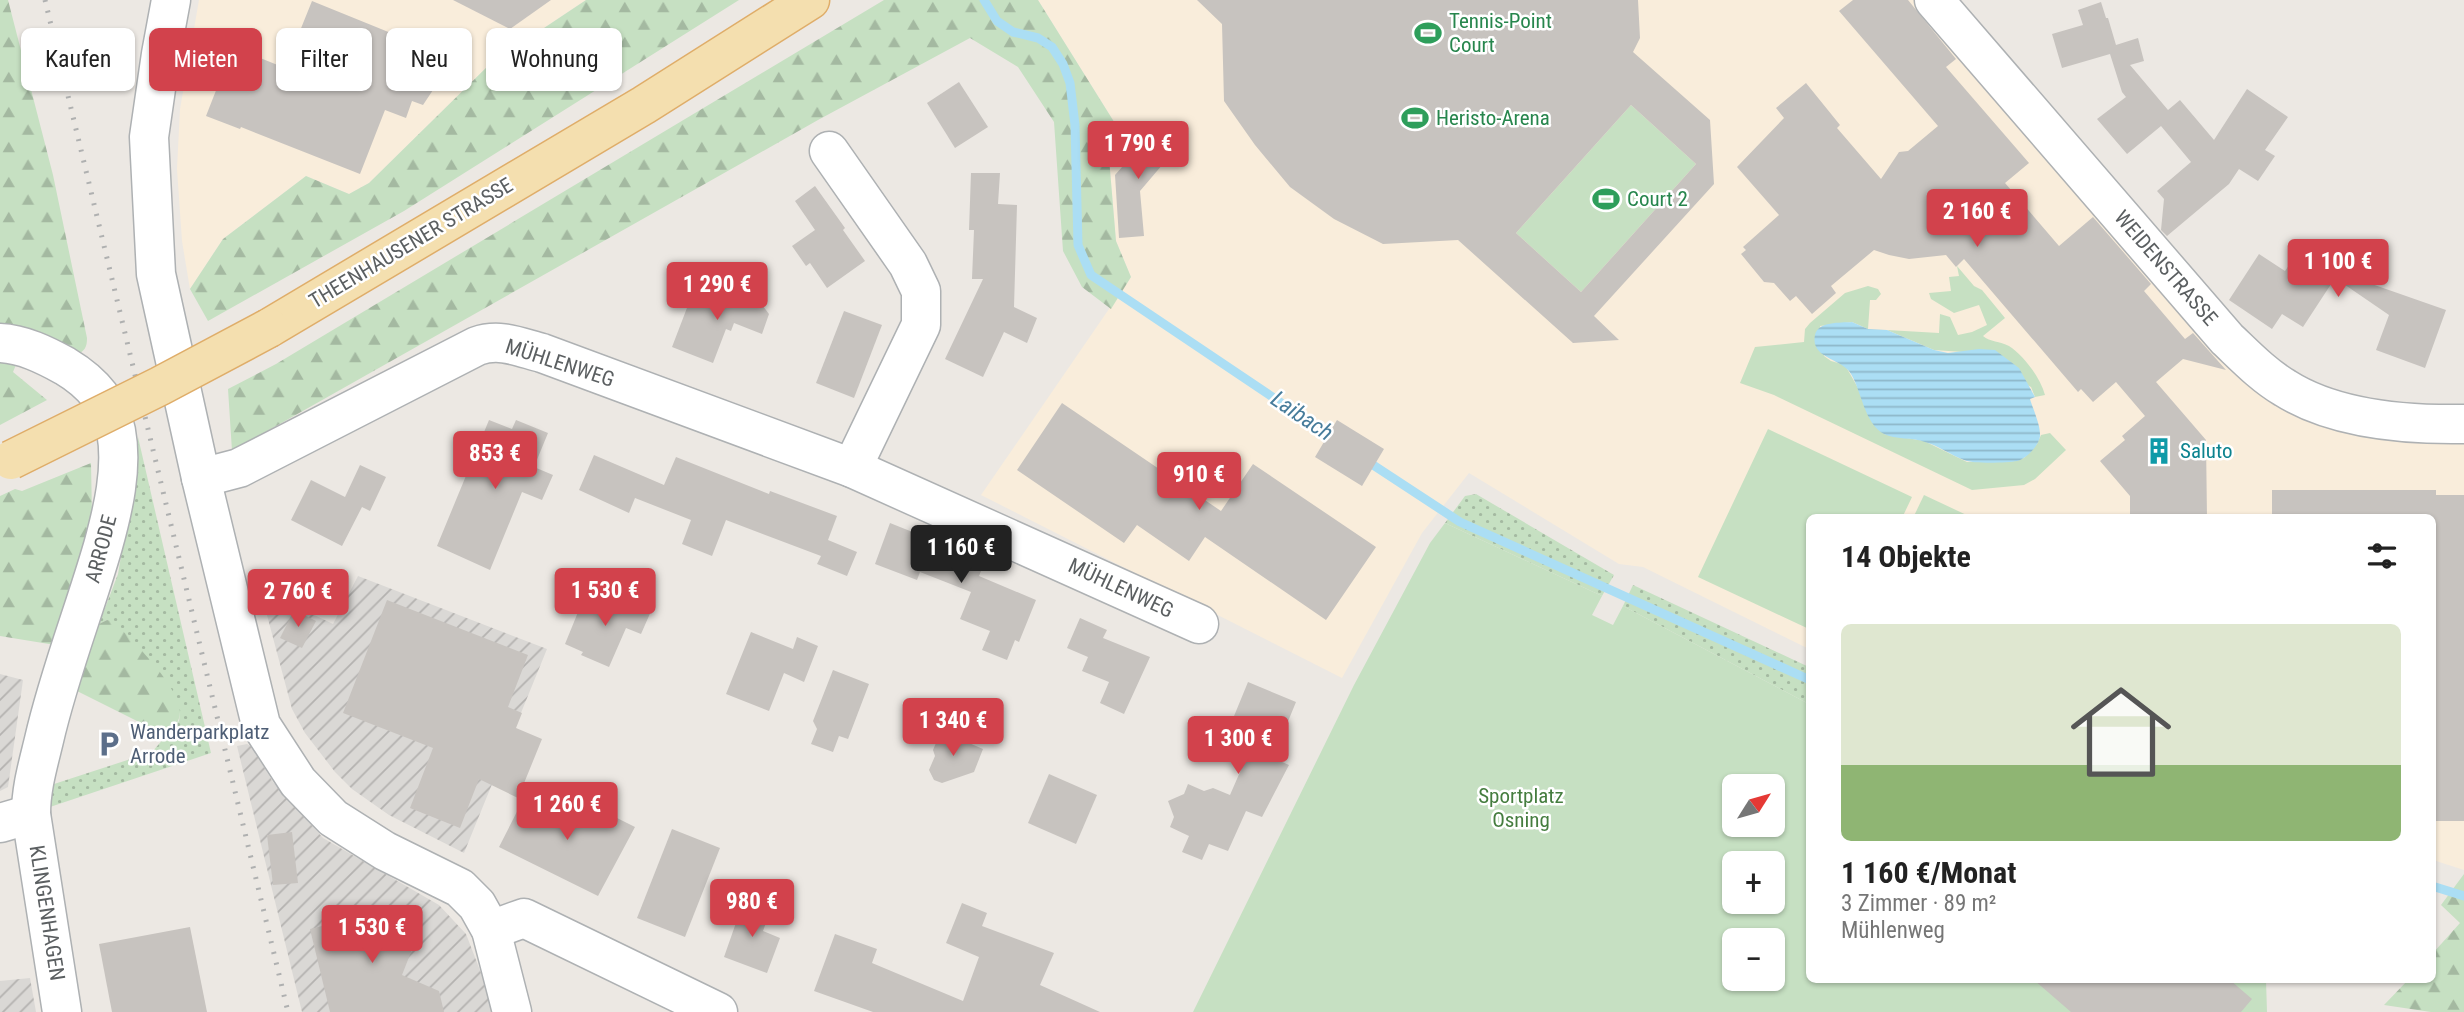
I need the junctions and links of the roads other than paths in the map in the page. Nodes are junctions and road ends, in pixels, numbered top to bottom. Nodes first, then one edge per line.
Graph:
1 (171, 0) edge
2 (810, 0) edge
3 (1934, 0) edge
4 (829, 151) dead end
5 (0, 343) edge
6 (2464, 424) edge
7 (6, 462) edge
8 (852, 468) junction
9 (201, 478) junction
10 (1199, 624) dead end
11 (16, 818) edge
12 (491, 930) junction
13 (62, 1012) edge
14 (512, 1012) edge
15 (718, 1012) edge

1 - 9 street
2 - 7 main road, THEENHAUSENER STRASSE, bridge
3 - 6 street, WEIDENSTRASSE
4 - 8 street
5 - 11 street, ARRODE
8 - 9 street, MÜHLENWEG
8 - 10 street, MÜHLENWEG
9 - 12 street
11 - 13 street, KLINGENHAGEN
12 - 14 street
12 - 15 street

